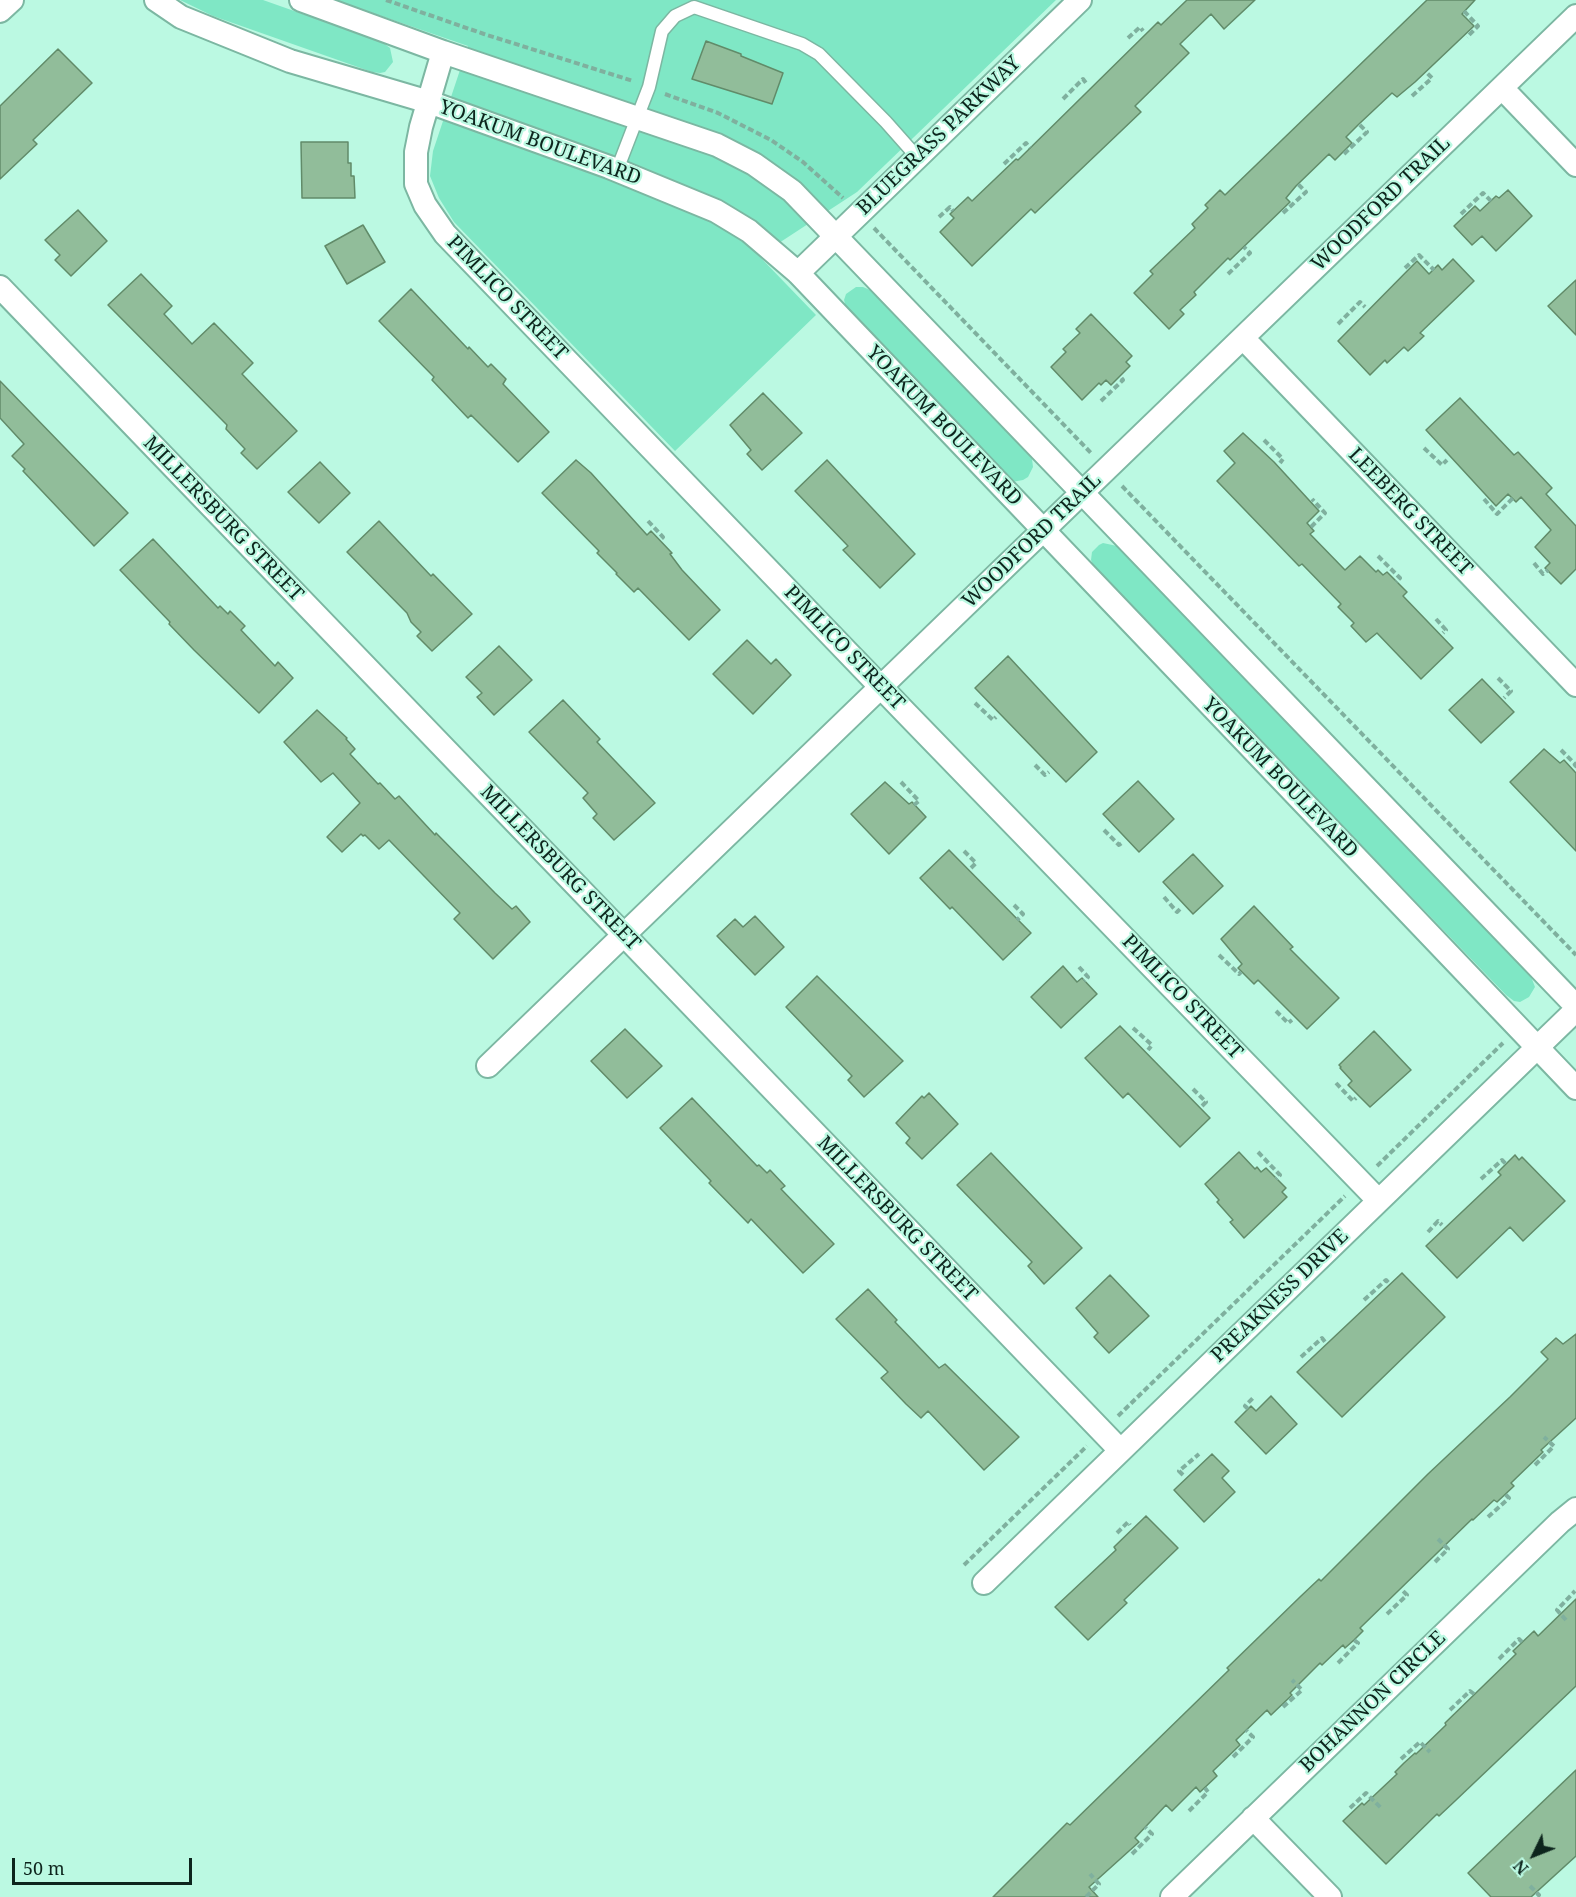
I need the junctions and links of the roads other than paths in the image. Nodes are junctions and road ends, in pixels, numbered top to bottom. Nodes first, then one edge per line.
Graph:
1 (12, 0) edge
2 (156, 0) edge
3 (301, 0) edge
4 (1080, 0) edge
5 (0, 11) edge
6 (1576, 16) edge
7 (443, 52) junction
8 (1502, 88) junction
9 (429, 102) junction
10 (637, 117) junction
11 (917, 157) junction
12 (1576, 165) edge
13 (617, 170) junction
14 (836, 237) junction
15 (798, 273) junction
16 (0, 287) edge
17 (1243, 338) junction
18 (1082, 494) junction
19 (1044, 531) junction
20 (1576, 685) edge
21 (880, 686) junction
22 (624, 934) junction
23 (1576, 1006) edge
24 (1576, 1010) edge
25 (1537, 1048) junction
26 (488, 1066) dead end
27 (1576, 1088) edge
28 (1378, 1200) junction
29 (1120, 1450) junction
30 (1576, 1509) edge
31 (984, 1582) dead end
32 (1253, 1818) junction
33 (1172, 1897) edge
34 (1330, 1897) edge

1 - 5 street
2 - 9 street, YOAKUM BOULEVARD
3 - 7 street
4 - 11 street, BLUEGRASS PARKWAY
6 - 8 street, WOODFORD TRAIL
7 - 9 street, PIMLICO STREET
7 - 10 street
8 - 12 street
8 - 17 street, WOODFORD TRAIL
9 - 13 street, YOAKUM BOULEVARD
9 - 21 street, PIMLICO STREET
10 - 11 lane
10 - 13 lane
10 - 14 street
11 - 14 street, BLUEGRASS PARKWAY
13 - 15 street, YOAKUM BOULEVARD
14 - 15 street, BLUEGRASS PARKWAY
14 - 18 street
15 - 19 street, YOAKUM BOULEVARD
16 - 22 street, MILLERSBURG STREET
17 - 18 street, WOODFORD TRAIL
17 - 20 street, LEEBERG STREET
18 - 19 street, WOODFORD TRAIL
18 - 23 street
19 - 21 street, WOODFORD TRAIL
19 - 25 street, YOAKUM BOULEVARD
21 - 22 street, WOODFORD TRAIL
21 - 28 street, PIMLICO STREET
22 - 26 street, WOODFORD TRAIL
22 - 29 street, MILLERSBURG STREET
24 - 25 street, PREAKNESS DRIVE
25 - 27 street, YOAKUM BOULEVARD
25 - 28 street, PREAKNESS DRIVE
28 - 29 street, PREAKNESS DRIVE
29 - 31 street, PREAKNESS DRIVE
30 - 32 street, BOHANNON CIRCLE
32 - 33 street, BOHANNON CIRCLE
32 - 34 street

